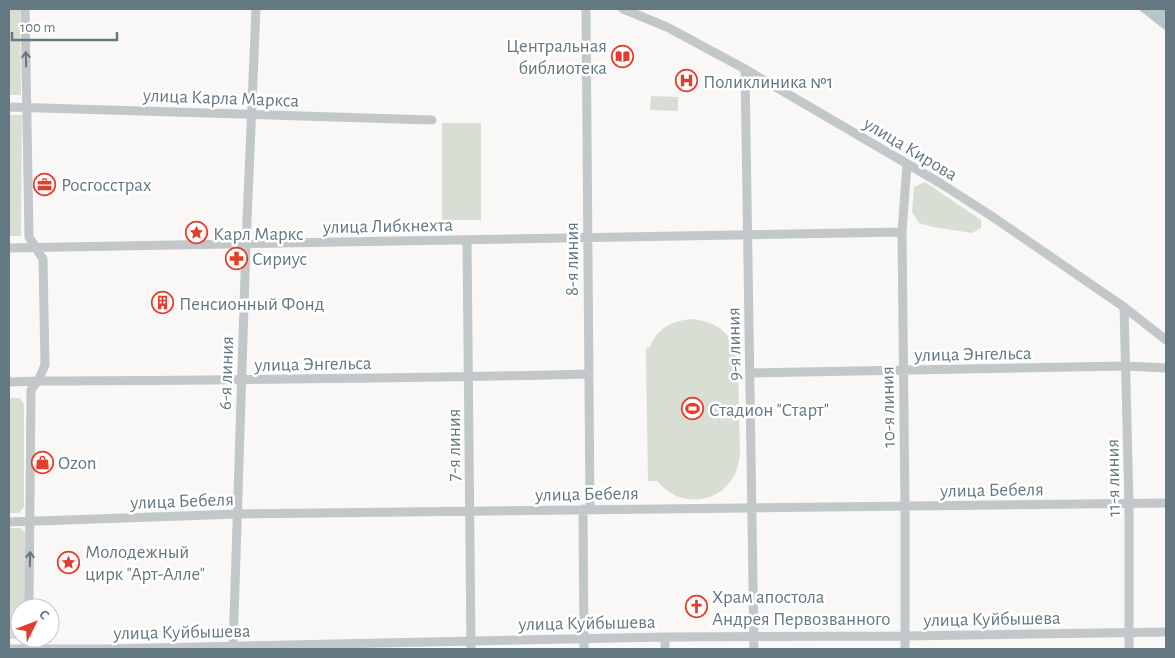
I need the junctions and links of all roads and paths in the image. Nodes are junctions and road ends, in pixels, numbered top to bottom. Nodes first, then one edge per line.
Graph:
1 (25, 9) edge
2 (256, 9) edge
3 (586, 9) edge
4 (623, 9) edge
5 (745, 69) junction
6 (9, 108) edge
7 (27, 108) junction
8 (251, 114) junction
9 (432, 120) dead end
10 (907, 164) junction
11 (902, 232) junction
12 (751, 235) junction
13 (587, 238) junction
14 (467, 240) junction
15 (246, 244) junction
16 (35, 247) junction
17 (9, 248) edge
18 (1124, 307) junction
19 (1166, 340) edge
20 (1126, 366) junction
21 (1166, 368) edge
22 (903, 370) junction
23 (750, 373) junction
24 (588, 374) junction
25 (468, 377) junction
26 (241, 380) junction
27 (38, 381) junction
28 (9, 382) edge
29 (1129, 503) junction
30 (1166, 503) edge
31 (905, 506) junction
32 (752, 508) junction
33 (587, 509) junction
34 (469, 512) junction
35 (238, 514) junction
36 (9, 522) edge
37 (30, 522) junction
38 (29, 598) edge
39 (1129, 632) junction
40 (1166, 632) edge
41 (754, 636) junction
42 (905, 636) junction
43 (665, 637) junction
44 (584, 638) junction
45 (471, 645) edge
46 (233, 647) edge
47 (9, 649) edge
48 (28, 649) edge
49 (584, 649) edge
50 (666, 649) edge
51 (754, 649) edge
52 (905, 649) edge
53 (1129, 649) edge

7 -> 1 street
2 - 8 street, 6-я линия
3 - 13 street, 8-я линия
4 - 5 street, улица Кирова
5 - 10 street, улица Кирова
5 - 12 street, 9-я линия
6 - 7 street, улица Карла Маркса
7 - 8 street, улица Карла Маркса
7 - 16 street
8 - 9 street, улица Карла Маркса
8 - 15 street, 6-я линия
10 - 11 street, 10-я линия
10 - 18 street, улица Кирова
11 - 12 street
11 - 22 street, 10-я линия
12 - 13 street, улица Либкнехта
12 - 23 street, 9-я линия
13 - 14 street, улица Либкнехта
13 - 24 street, 8-я линия
14 - 15 street, улица Либкнехта
14 - 25 street, 7-я линия
15 - 16 street, улица Либкнехта
15 - 26 street, 6-я линия
16 - 17 street, улица Либкнехта
16 - 27 street
18 - 19 street, улица Кирова
18 - 20 street, 11-я линия
20 - 21 street, улица Энгельса
20 - 22 street, улица Энгельса
20 - 29 street, 11-я линия
22 - 23 street, улица Энгельса
22 - 31 street, 10-я линия
23 - 32 street, 9-я линия
24 - 25 street, улица Энгельса
24 - 33 street, 8-я линия
25 - 26 street, улица Энгельса
25 - 34 street, 7-я линия
26 - 27 street, улица Энгельса
26 - 35 street, 6-я линия
27 - 28 street, улица Энгельса
27 - 37 street
29 - 30 street, улица Бебеля
29 - 31 street, улица Бебеля
29 - 39 street, 11-я линия
31 - 32 street, улица Бебеля
31 - 42 street, 10-я линия
32 - 33 street, улица Бебеля
32 - 41 street, 9-я линия
33 - 34 street, улица Бебеля
33 - 44 street, 8-я линия
34 - 35 street, улица Бебеля
34 - 45 street, 7-я линия
35 - 37 street, улица Бебеля
35 - 46 street, 6-я линия
36 - 37 street, улица Бебеля
38 -> 37 street
39 - 40 street, улица Куйбышева
39 - 42 street, улица Куйбышева
39 - 53 street, 11-я линия
41 - 42 street, улица Куйбышева
41 - 43 street, улица Куйбышева
41 - 51 street, 9-я линия
42 - 52 street, 10-я линия
43 - 44 street, улица Куйбышева
43 - 50 street
44 - 45 street, улица Куйбышева
44 - 49 street, 8-я линия
45 - 46 street, улица Куйбышева
46 - 48 street, улица Куйбышева
47 - 48 street, улица Куйбышева

